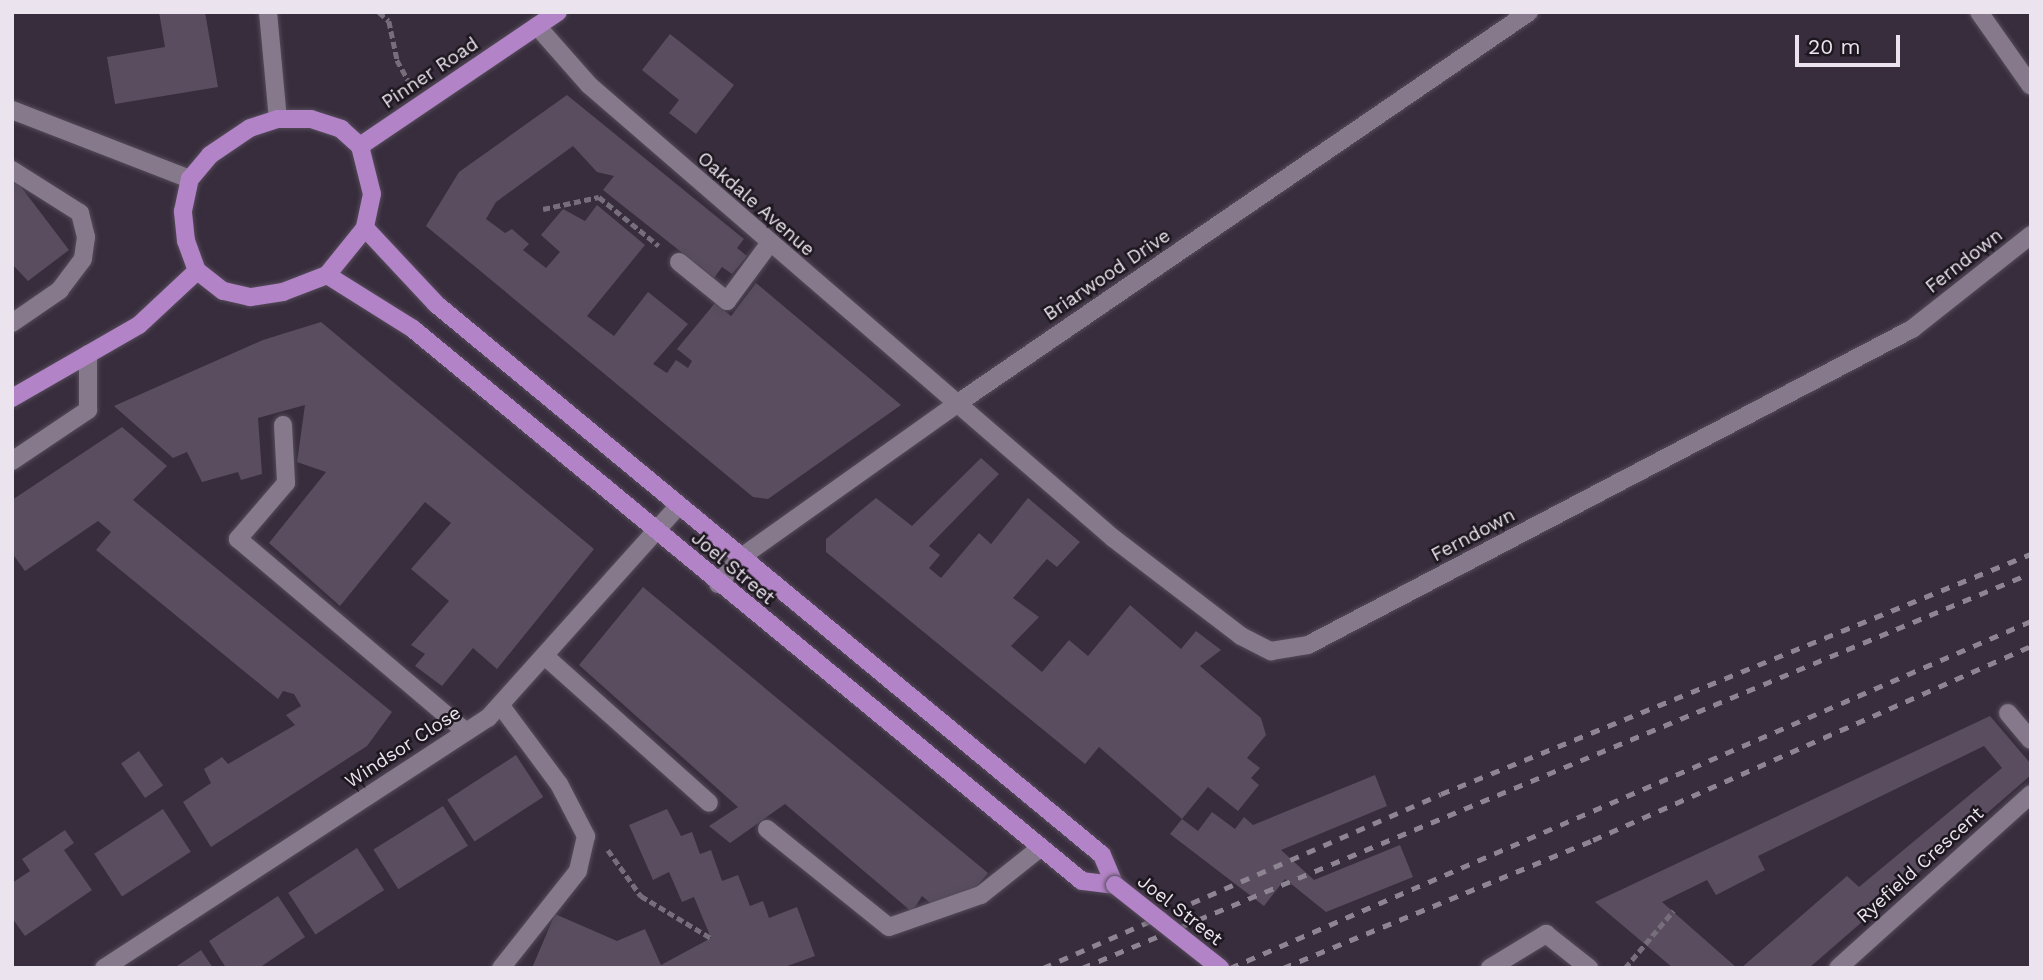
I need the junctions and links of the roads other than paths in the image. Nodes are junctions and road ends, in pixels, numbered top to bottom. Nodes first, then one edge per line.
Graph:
1 (268, 12) edge
2 (558, 12) edge
3 (1529, 12) edge
4 (1979, 12) edge
5 (537, 26) junction
6 (2031, 86) edge
7 (12, 110) edge
8 (278, 119) junction
9 (360, 146) junction
10 (12, 170) edge
11 (190, 179) junction
12 (365, 228) junction
13 (2031, 235) edge
14 (769, 244) junction
15 (679, 262) road end
16 (197, 271) junction
17 (327, 275) junction
18 (12, 323) edge
19 (88, 354) junction
20 (12, 398) edge
21 (958, 403) junction
22 (283, 425) dead end
23 (12, 461) edge
24 (678, 506) junction
25 (657, 531) junction
26 (740, 558) junction
27 (718, 583) junction
28 (547, 658) junction
29 (501, 706) junction
30 (2008, 713) dead end
31 (466, 731) junction
32 (2031, 740) edge
33 (2031, 793) edge
34 (709, 803) dead end
35 (767, 829) dead end
36 (1040, 848) junction
37 (1115, 885) junction
38 (104, 968) edge
39 (501, 968) edge
40 (1220, 968) edge
41 (1490, 968) edge
42 (1589, 968) edge
43 (1838, 968) edge

1 - 8 street
2 - 5 main road, Pinner Road
3 - 21 street, Briarwood Drive
4 - 6 street
5 - 9 main road, Pinner Road
5 - 14 street, Oakdale Avenue
7 - 11 street
8 - 9 main road
8 - 11 main road
9 - 12 main road
10 - 18 street
11 - 16 main road
12 - 17 main road
12 - 24 main road, Joel Street
13 - 21 street, Ferndown
14 - 15 street
14 - 21 street, Oakdale Avenue
16 - 17 main road
16 - 19 main road
17 - 25 main road, Joel Street
19 - 20 main road
19 - 23 street
21 - 26 street, Briarwood Drive
22 - 31 street
24 - 25 street, Windsor Close
24 - 26 main road, Joel Street
25 - 27 main road, Joel Street
25 - 28 street, Windsor Close
26 - 27 street, Briarwood Drive
26 - 37 main road, Joel Street
27 - 36 main road, Joel Street
28 - 29 street, Windsor Close
28 - 34 street
29 - 31 street, Windsor Close
29 - 39 street
30 - 32 street
31 - 38 street, Windsor Close
33 - 43 street, Ryefield Crescent
35 - 36 street
36 - 37 main road, Joel Street
37 - 40 main road, Joel Street, bridge
41 - 42 street

